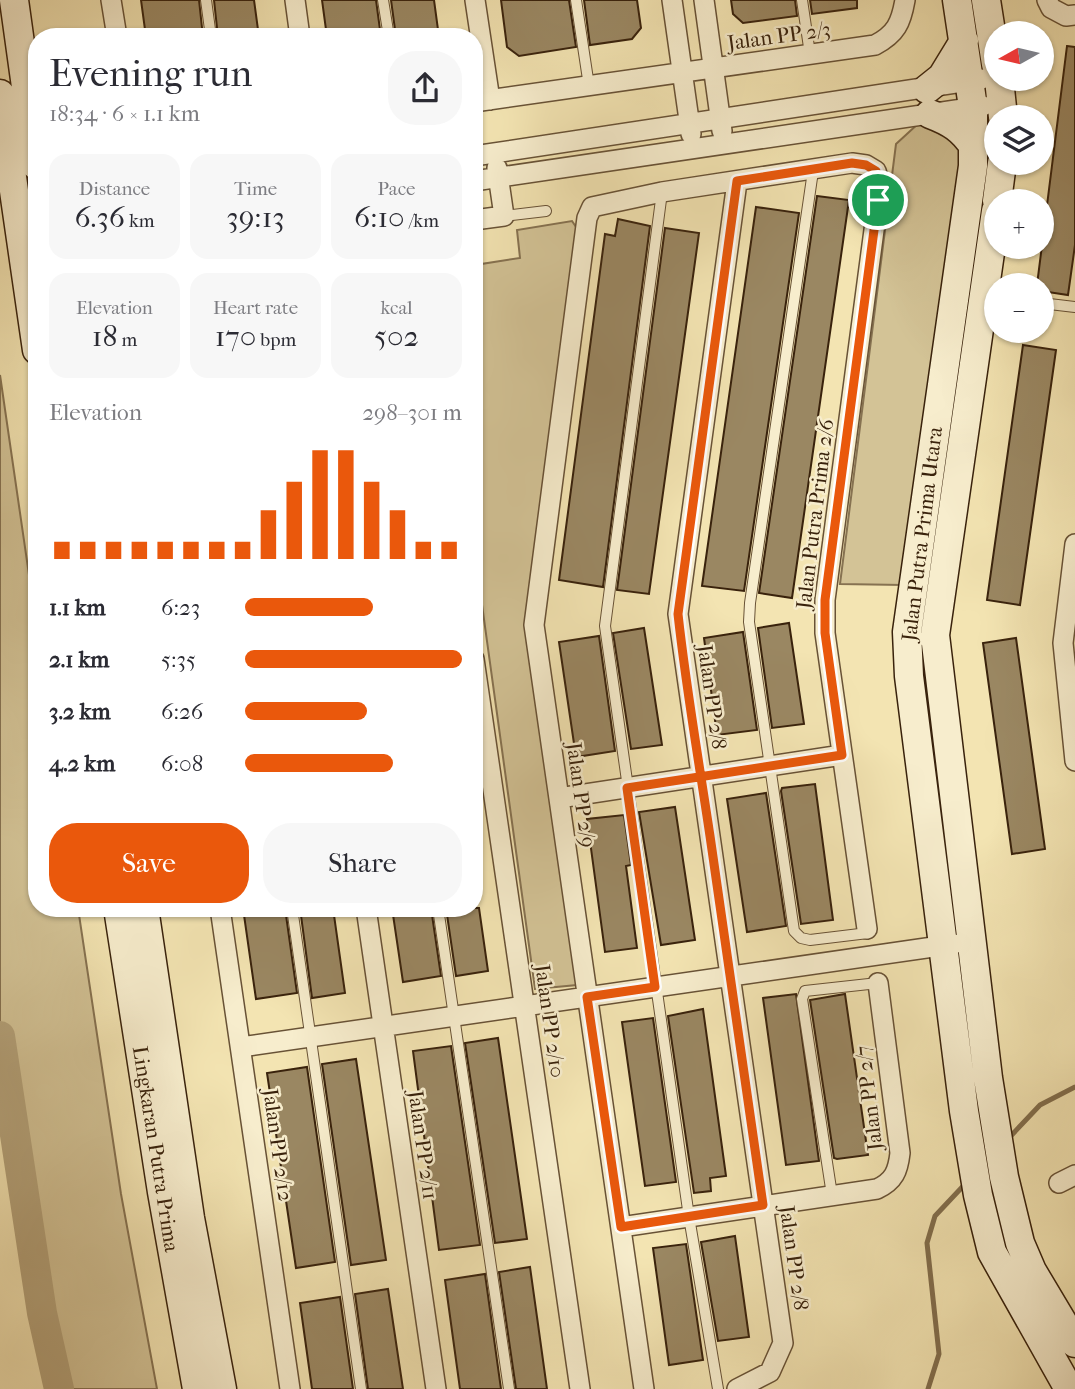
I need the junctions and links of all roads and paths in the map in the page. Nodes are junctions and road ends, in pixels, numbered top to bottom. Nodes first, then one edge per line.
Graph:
1 (14, 0) edge
2 (111, 0) edge
3 (206, 0) edge
4 (295, 0) edge
5 (383, 0) edge
6 (475, 0) edge
7 (576, 0) edge
8 (672, 0) edge
9 (704, 0) edge
10 (802, 0) edge
11 (905, 0) edge
12 (957, 0) edge
13 (986, 0) edge
14 (1047, 0) edge
15 (1075, 15) edge
16 (989, 21) edge
17 (116, 28) edge
18 (210, 28) edge
19 (299, 28) edge
20 (388, 28) edge
21 (477, 28) edge
22 (964, 41) junction
23 (810, 54) junction
24 (714, 68) junction
25 (682, 72) junction
26 (589, 86) junction
27 (0, 94) edge
28 (990, 94) edge
29 (28, 101) edge
30 (483, 101) edge
31 (929, 101) junction
32 (720, 119) junction
33 (689, 124) junction
34 (724, 144) junction
35 (974, 148) junction
36 (693, 149) junction
37 (495, 153) junction
38 (483, 155) edge
39 (813, 171) junction
40 (499, 178) junction
41 (483, 180) edge
42 (737, 181) junction
43 (662, 192) junction
44 (546, 211) dead end
45 (504, 216) junction
46 (483, 219) edge
47 (989, 259) edge
48 (28, 288) edge
49 (1054, 305) edge
50 (1075, 307) edge
51 (1075, 544) edge
52 (483, 721) edge
53 (842, 755) junction
54 (1075, 761) edge
55 (771, 766) junction
56 (701, 777) junction
57 (627, 788) junction
58 (559, 797) junction
59 (119, 917) edge
60 (145, 917) edge
61 (221, 917) edge
62 (293, 917) edge
63 (367, 917) edge
64 (439, 917) edge
65 (867, 929) joint
66 (974, 941) junction
67 (945, 945) junction
68 (731, 976) junction
69 (878, 983) joint
70 (655, 987) junction
71 (587, 997) junction
72 (524, 1006) junction
73 (454, 1016) junction
74 (383, 1026) junction
75 (312, 1037) junction
76 (241, 1047) junction
77 (832, 1195) junction
78 (763, 1205) junction
79 (689, 1217) junction
80 (621, 1227) junction
81 (1075, 1343) edge
82 (197, 1389) edge
83 (222, 1389) edge
84 (290, 1389) edge
85 (361, 1389) edge
86 (436, 1389) edge
87 (509, 1389) edge
88 (580, 1389) edge
89 (644, 1389) edge
90 (718, 1389) edge
91 (737, 1389) edge
92 (1069, 1389) edge

1 - 29 main road
2 - 17 street
3 - 18 lane
4 - 19 street
5 - 20 lane
6 - 21 street
7 - 26 lane
8 - 25 street
9 - 24 street
10 - 23 lane
11 - 23 street, Jalan PP 2/3
12 - 22 main road, Jalan Putra Prima Utara
13 - 16 main road
14 - 15 street
22 - 28 main road, Jalan Putra Prima Utara
22 - 31 main road
23 - 24 street, Jalan PP 2/3
24 - 25 street, Jalan PP 2/3
24 - 32 street
25 - 26 street, Jalan PP 2/3
25 - 33 street
26 - 30 street, Jalan PP 2/3
27 - 48 main road
28 - 31 street
28 - 35 main road, Jalan Putra Prima Utara
31 - 32 street
31 - 34 street
31 - 35 main road
32 - 33 street
32 - 34 street
33 - 36 street
33 - 37 street
34 - 36 street
35 - 67 main road, Jalan Putra Prima Utara
36 - 40 street
37 - 38 street
37 - 40 street
39 - 42 street
39 - 53 street, Jalan Putra Prima 2/6
39 - 55 lane
40 - 41 street
40 - 45 street
42 - 43 street
42 - 56 street, Jalan PP 2/8
43 - 57 lane
43 - 58 street, Jalan PP 2/9
44 - 45 lane
45 - 46 street
47 - 66 main road, Jalan Putra Prima Utara
49 - 50 lane
51 - 54 street
52 - 72 street, Jalan PP 2/10
53 - 55 street
53 - 65 street, Jalan Putra Prima 2/6
55 - 56 street
55 - 65 lane
56 - 57 street
56 - 68 street, Jalan PP 2/8
57 - 58 street
57 - 70 lane
58 - 71 street, Jalan PP 2/9
59 - 82 main road, Lingkaran Putra Prima
60 - 83 main road, Lingkaran Putra Prima
61 - 76 street, Jalan PP 2/12
62 - 75 lane
63 - 74 street, Jalan PP 2/11
64 - 73 lane
66 - 67 street
66 - 81 main road, Jalan Putra Prima Utara
67 - 68 street
67 - 92 main road, Jalan Putra Prima Utara
68 - 70 street
68 - 78 street, Jalan PP 2/8
69 - 77 street, Jalan PP 2/7
69 - 77 lane
70 - 71 street
70 - 79 lane
71 - 72 street
71 - 80 street, Jalan PP 2/9
72 - 73 street
72 - 88 street, Jalan PP 2/10
73 - 74 street
73 - 87 lane
74 - 75 street
74 - 86 street, Jalan PP 2/11
75 - 76 street
75 - 85 lane
76 - 84 street, Jalan PP 2/12
77 - 78 street, Jalan PP 2/7
78 - 79 street, Jalan PP 2/7
78 - 91 street, Jalan PP 2/8
79 - 80 street, Jalan PP 2/7
79 - 90 lane
80 - 89 street, Jalan PP 2/9

